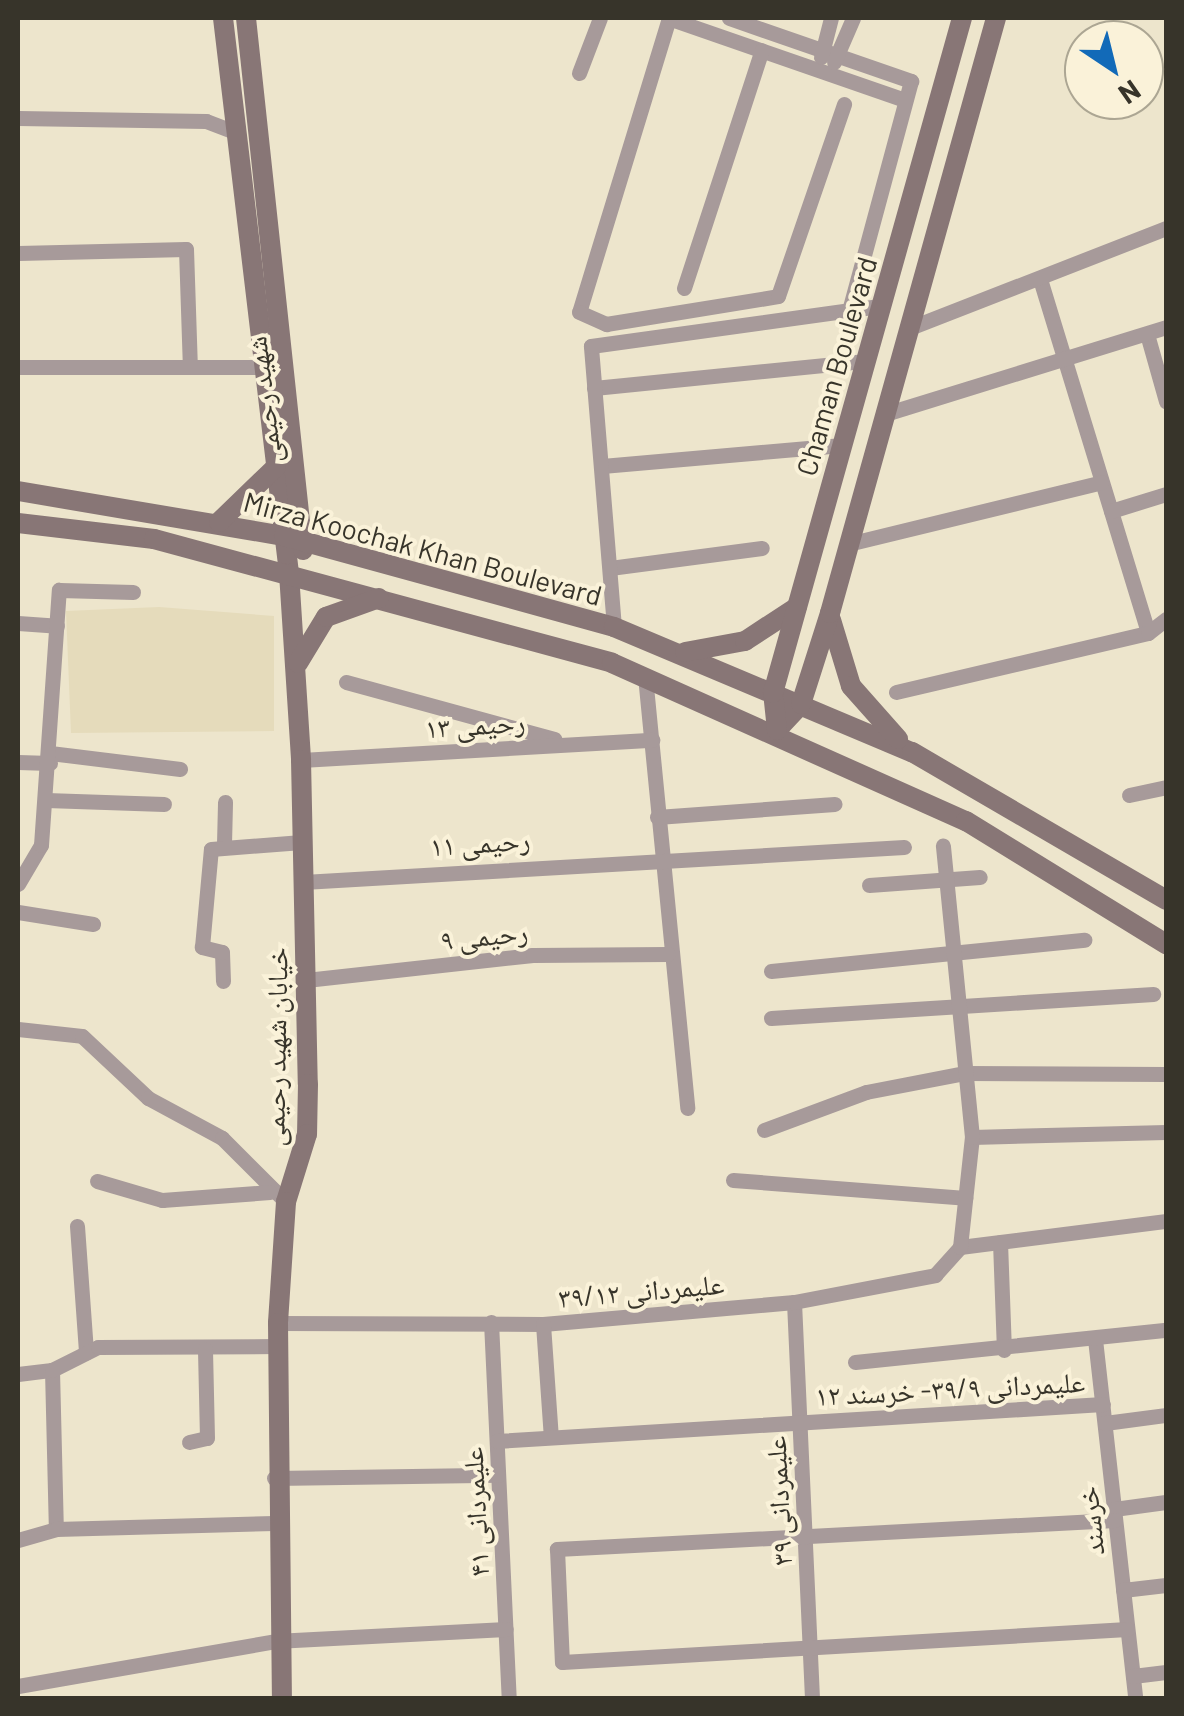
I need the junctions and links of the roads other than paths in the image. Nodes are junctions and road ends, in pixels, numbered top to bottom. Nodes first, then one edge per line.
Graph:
1 (222, 18) edge
2 (246, 18) edge
3 (600, 18) edge
4 (668, 18) edge
5 (730, 18) edge
6 (831, 18) edge
7 (853, 18) edge
8 (962, 18) edge
9 (996, 18) edge
10 (726, 38) junction
11 (820, 49) junction
12 (762, 50) junction
13 (840, 56) junction
14 (579, 72) dead end
15 (824, 72) junction
16 (233, 100) junction
17 (905, 100) junction
18 (844, 104) dead end
19 (18, 118) edge
20 (206, 122) junction
21 (237, 133) junction
22 (1166, 228) edge
23 (18, 253) edge
24 (1040, 279) junction
25 (684, 288) dead end
26 (881, 306) junction
27 (849, 310) junction
28 (1166, 327) edge
29 (908, 329) junction
30 (1147, 334) junction
31 (866, 361) junction
32 (1066, 364) junction
33 (18, 367) edge
34 (190, 367) junction
35 (264, 367) junction
36 (594, 388) junction
37 (1166, 401) edge
38 (885, 414) junction
39 (842, 445) junction
40 (602, 466) junction
41 (276, 467) junction
42 (1102, 482) junction
43 (18, 490) edge
44 (1166, 494) edge
45 (1111, 510) junction
46 (18, 522) edge
47 (219, 522) junction
48 (284, 536) junction
49 (308, 542) junction
50 (848, 544) junction
51 (762, 548) dead end
52 (610, 568) junction
53 (289, 573) junction
54 (133, 592) dead end
55 (380, 598) junction
56 (796, 607) junction
57 (830, 613) junction
58 (1166, 619) edge
59 (18, 623) edge
60 (57, 626) junction
61 (614, 627) junction
62 (1148, 633) junction
63 (679, 652) junction
64 (297, 665) junction
65 (644, 676) junction
66 (346, 682) dead end
67 (896, 692) dead end
68 (773, 693) junction
69 (802, 704) junction
70 (777, 730) junction
71 (652, 740) junction
72 (568, 743) junction
73 (912, 752) junction
74 (50, 758) junction
75 (301, 760) junction
76 (18, 762) edge
77 (180, 769) dead end
78 (1166, 787) edge
79 (1128, 795) dead end
80 (46, 800) junction
81 (225, 802) dead end
82 (164, 804) dead end
83 (835, 804) dead end
84 (657, 817) junction
85 (302, 842) junction
86 (224, 844) junction
87 (943, 844) dead end
88 (904, 847) dead end
89 (662, 858) junction
90 (980, 876) dead end
91 (946, 881) junction
92 (303, 882) junction
93 (18, 884) edge
94 (869, 885) dead end
95 (1166, 900) edge
96 (18, 912) edge
97 (93, 924) dead end
98 (1084, 940) dead end
99 (1166, 944) edge
100 (668, 954) junction
101 (954, 958) junction
102 (771, 971) dead end
103 (306, 980) junction
104 (223, 982) dead end
105 (1152, 994) dead end
106 (958, 1000) junction
107 (771, 1018) dead end
108 (18, 1029) edge
109 (966, 1073) junction
110 (1166, 1074) edge
111 (688, 1108) dead end
112 (764, 1130) dead end
113 (1166, 1132) edge
114 (972, 1138) junction
115 (733, 1180) dead end
116 (97, 1181) dead end
117 (278, 1197) junction
118 (965, 1198) junction
119 (1166, 1221) edge
120 (77, 1226) dead end
121 (1000, 1242) junction
122 (960, 1246) junction
123 (794, 1302) junction
124 (491, 1322) junction
125 (278, 1323) junction
126 (544, 1324) junction
127 (1166, 1330) edge
128 (1095, 1338) junction
129 (278, 1346) junction
130 (205, 1349) junction
131 (1004, 1350) junction
132 (86, 1354) junction
133 (855, 1362) dead end
134 (52, 1370) junction
135 (18, 1374) edge
136 (1102, 1404) junction
137 (1166, 1415) edge
138 (800, 1422) junction
139 (1105, 1423) junction
140 (551, 1437) junction
141 (497, 1441) junction
142 (188, 1442) dead end
143 (498, 1474) junction
144 (274, 1478) junction
145 (1166, 1502) edge
146 (1115, 1515) junction
147 (274, 1523) junction
148 (56, 1529) junction
149 (805, 1537) junction
150 (18, 1540) edge
151 (1166, 1585) edge
152 (1123, 1590) junction
153 (506, 1629) junction
154 (1128, 1629) junction
155 (275, 1641) junction
156 (810, 1649) junction
157 (1166, 1672) edge
158 (1132, 1676) junction
159 (18, 1686) edge
160 (282, 1698) edge
161 (509, 1698) edge
162 (812, 1698) edge
163 (1135, 1698) edge

1 - 16 main road, شهید رحیمی
2 - 49 main road, شهید رحیمی
3 - 14 street
4 - 10 street
4 - 18 street
5 - 10 street
5 - 11 street
6 - 11 street
7 - 13 street
8 - 26 main road, Chaman Boulevard
9 - 29 main road
10 - 12 street
11 - 13 street
11 - 15 street
12 - 15 street
12 - 25 street
13 - 15 street
13 - 17 street
15 - 17 street
16 - 20 street
16 - 21 main road, شهید رحیمی
17 - 27 street
19 - 20 street
20 - 21 street
21 - 35 main road, شهید رحیمی
22 - 24 street
23 - 34 street
24 - 29 street
24 - 32 street
26 - 27 street
26 - 31 main road, Chaman Boulevard
27 - 36 street
28 - 30 street
29 - 38 main road
30 - 32 street
30 - 37 street
31 - 36 street
31 - 39 main road, Chaman Boulevard
32 - 38 street
32 - 42 street
33 - 34 street
34 - 35 street
35 - 41 main road, شهید رحیمی
36 - 40 street
38 - 50 main road
39 - 40 street
39 - 56 main road, Chaman Boulevard
40 - 52 street
41 - 47 main road
41 - 48 main road, شهید رحیمی
42 - 45 street
42 - 50 street
43 - 47 main road, Mirza Koochak Khan Boulevard
44 - 45 street
45 - 62 street
46 - 53 main road
47 - 48 main road, Mirza Koochak Khan Boulevard
48 - 49 main road, Mirza Koochak Khan Boulevard
48 - 53 main road, شهید رحیمی
49 - 53 main road
49 - 61 main road, Mirza Koochak Khan Boulevard
50 - 57 main road
51 - 52 street
52 - 61 street
53 - 55 main road
53 - 64 main road, خیابان شهید رحیمی
54 - 60 street
55 - 64 main road
55 - 65 main road
56 - 63 main road
56 - 68 main road, Chaman Boulevard
57 - 69 main road
57 - 73 main road
58 - 62 street
59 - 60 street
60 - 74 street
61 - 63 main road, Mirza Koochak Khan Boulevard
62 - 67 street
63 - 68 main road, Mirza Koochak Khan Boulevard
64 - 75 main road, خیابان شهید رحیمی
65 - 70 main road
65 - 71 street
66 - 72 street
68 - 69 main road, Mirza Koochak Khan Boulevard
68 - 70 main road, Chaman Boulevard
69 - 70 main road
69 - 73 main road, Mirza Koochak Khan Boulevard
70 - 99 main road
71 - 72 street, رحیمی ۱۳
71 - 84 street
72 - 75 street, رحیمی ۱۳
73 - 95 main road, Mirza Koochak Khan Boulevard
74 - 76 street
74 - 77 street
74 - 80 street
75 - 85 main road, خیابان شهید رحیمی
78 - 79 street
80 - 82 street
80 - 93 street
81 - 86 street
83 - 84 street
84 - 89 street
85 - 86 street
85 - 92 main road, خیابان شهید رحیمی
86 - 104 street
87 - 91 street
88 - 89 street, رحیمی ۱۱
89 - 92 street, رحیمی ۱۱
89 - 100 street
90 - 91 street
91 - 94 street
91 - 101 street
92 - 103 main road, خیابان شهید رحیمی
96 - 97 street
98 - 101 street
100 - 103 street, رحیمی ۹
100 - 111 street
101 - 102 street
101 - 106 street
103 - 117 main road, خیابان شهید رحیمی
105 - 106 street
106 - 107 street
106 - 109 street
108 - 117 street
109 - 110 street
109 - 112 street
109 - 114 street
113 - 114 street
114 - 118 street
115 - 118 street
116 - 117 street
117 - 125 main road, خیابان شهید رحیمی
118 - 122 street
119 - 121 street
120 - 132 street
121 - 122 street
121 - 131 street
122 - 123 street, علیمردانی ۳۹/۱۲
123 - 126 street, علیمردانی ۳۹/۱۲
123 - 138 street, علیمردانی ۳۹
124 - 125 street, علیمردانی ۳۹/۱۲
124 - 126 street, علیمردانی ۳۹/۱۲
124 - 141 street, علیمردانی ۴۱
125 - 129 main road, خیابان شهید رحیمی
126 - 140 street
127 - 128 street
128 - 131 street
128 - 136 street, خرسند
129 - 130 street
129 - 144 main road, خیابان شهید رحیمی
130 - 132 street
130 - 142 street
131 - 133 street
132 - 134 street
134 - 135 street
134 - 148 street
136 - 138 street, علیمردانی ۳۹/۹- خرسند ۱۲
136 - 139 street, خرسند
137 - 139 street
138 - 140 street, علیمردانی ۳۹/۹- خرسند ۱۲
138 - 149 street, علیمردانی ۳۹
139 - 146 street, خرسند
140 - 141 street, علیمردانی ۳۹/۹- خرسند ۱۲
141 - 143 street, علیمردانی ۴۱
143 - 144 street
143 - 153 street, علیمردانی ۴۱
144 - 147 main road, خیابان شهید رحیمی
145 - 146 street
146 - 149 street
146 - 152 street, خرسند
147 - 148 street
147 - 155 main road, خیابان شهید رحیمی
148 - 150 street
149 - 156 street, علیمردانی ۳۹
149 - 156 street
151 - 152 street
152 - 154 street, خرسند
153 - 155 street
153 - 161 street, علیمردانی ۴۱
154 - 156 street
154 - 158 street, خرسند
155 - 159 street
155 - 160 main road, خیابان شهید رحیمی
156 - 162 street, علیمردانی ۳۹
157 - 158 street
158 - 163 street, خرسند

